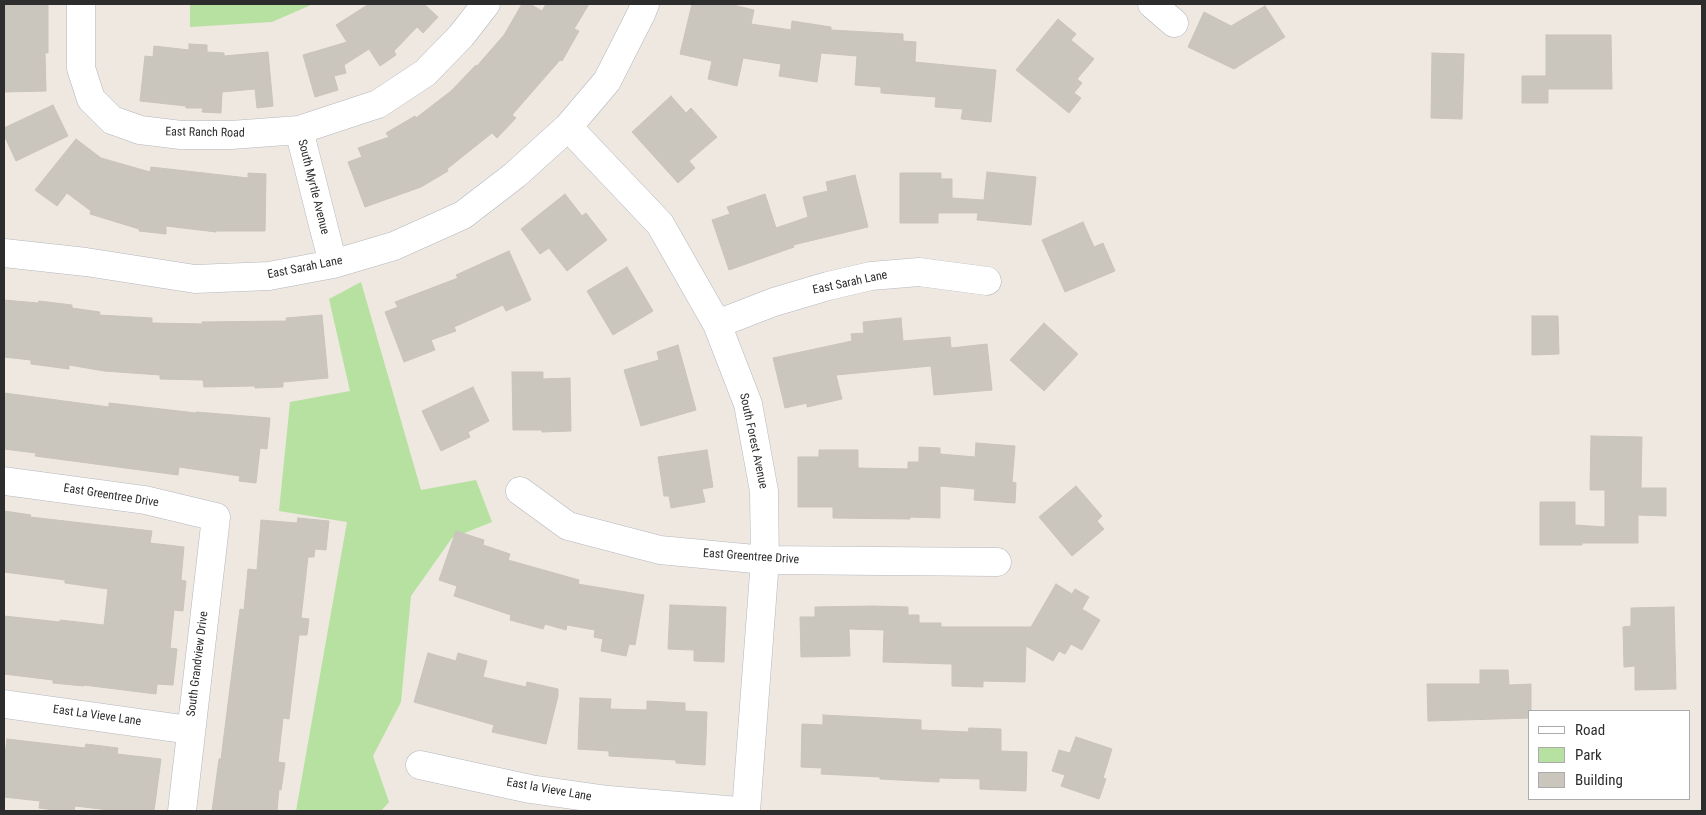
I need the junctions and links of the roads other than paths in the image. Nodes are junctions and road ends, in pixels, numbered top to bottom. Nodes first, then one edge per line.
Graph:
1 (81, 4) edge
2 (486, 4) edge
3 (645, 4) edge
4 (1152, 4) edge
5 (1174, 23) dead end
6 (568, 127) junction
7 (299, 130) junction
8 (4, 253) edge
9 (333, 264) junction
10 (987, 281) dead end
11 (717, 324) junction
12 (4, 480) edge
13 (520, 491) dead end
14 (216, 517) joint
15 (765, 560) junction
16 (997, 562) dead end
17 (4, 704) edge
18 (190, 730) junction
19 (420, 765) dead end
20 (182, 811) edge
21 (738, 811) edge
22 (746, 811) edge

1 - 7 street, East Ranch Road
2 - 7 street, South Myrtle Avenue
3 - 6 street, East Sarah Lane
4 - 5 street
6 - 9 street, East Sarah Lane
6 - 11 street, South Forest Avenue
7 - 9 street, South Myrtle Avenue
8 - 9 street, East Sarah Lane
10 - 11 street, East Sarah Lane
11 - 15 street, South Forest Avenue
12 - 14 street, East Greentree Drive
13 - 15 street, East Greentree Drive
14 - 18 street, South Grandview Drive
15 - 16 street, East Greentree Drive
15 - 22 street, South Forest Avenue
17 - 18 street, East La Vieve Lane
18 - 20 street, South Grandview Drive
19 - 21 street, East la Vieve Lane

